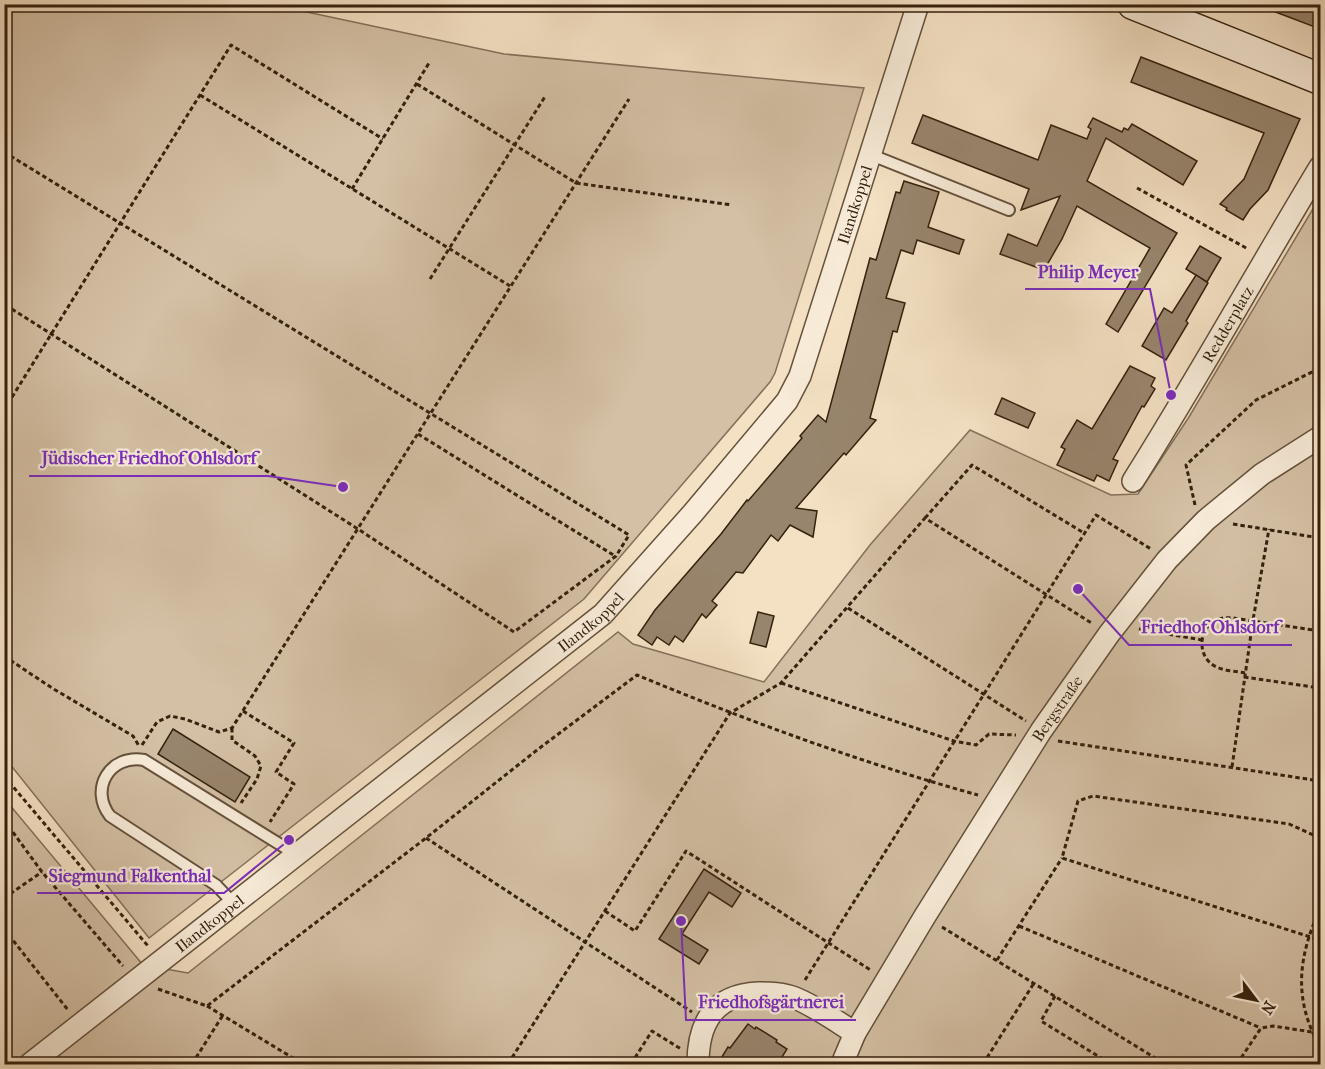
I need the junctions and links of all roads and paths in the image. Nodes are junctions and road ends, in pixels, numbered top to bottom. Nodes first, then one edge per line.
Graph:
1 (918, 4) edge
2 (1133, 4) edge
3 (429, 63) dead end
4 (1320, 79) edge
5 (417, 84) junction
6 (200, 95) junction
7 (546, 95) dead end
8 (629, 99) dead end
9 (383, 139) junction
10 (514, 144) junction
11 (4, 152) edge
12 (869, 154) junction
13 (1320, 167) edge
14 (576, 183) junction
15 (1137, 188) dead end
16 (352, 189) junction
17 (732, 205) dead end
18 (1009, 210) dead end
19 (121, 223) junction
20 (449, 248) junction
21 (1264, 258) junction
22 (430, 279) dead end
23 (511, 286) junction
24 (4, 304) edge
25 (52, 333) junction
26 (1320, 368) edge
27 (4, 410) edge
28 (431, 413) junction
29 (418, 434) junction
30 (1320, 437) edge
31 (1133, 481) dead end
32 (1201, 515) junction
33 (925, 518) junction
34 (358, 529) junction
35 (1269, 529) junction
36 (1084, 533) junction
37 (1320, 538) edge
38 (616, 556) junction
39 (1167, 560) junction
40 (1045, 595) junction
41 (848, 608) junction
42 (1252, 620) junction
43 (1113, 630) junction
44 (1320, 631) edge
45 (1202, 640) junction
46 (4, 656) edge
47 (1245, 675) junction
48 (781, 683) junction
49 (1320, 688) edge
50 (984, 694) junction
51 (243, 711) junction
52 (730, 714) junction
53 (232, 728) junction
54 (1039, 734) junction
55 (954, 741) junction
56 (1232, 768) junction
57 (4, 776) edge
58 (928, 781) junction
59 (1320, 781) edge
60 (997, 801) junction
61 (233, 815) junction
62 (4, 820) edge
63 (263, 834) junction
64 (426, 838) junction
65 (1320, 838) edge
66 (297, 856) junction
67 (1062, 858) junction
68 (42, 872) junction
69 (4, 898) edge
70 (235, 906) junction
71 (1320, 909) edge
72 (604, 911) junction
73 (925, 916) junction
74 (1019, 926) junction
75 (4, 929) edge
76 (1308, 936) junction
77 (1320, 940) edge
78 (586, 942) junction
79 (829, 942) junction
80 (997, 960) junction
81 (161, 962) junction
82 (136, 981) junction
83 (887, 981) junction
84 (1034, 983) junction
85 (1054, 996) junction
86 (794, 997) junction
87 (207, 1006) junction
88 (223, 1015) junction
89 (706, 1021) junction
90 (80, 1026) junction
91 (1261, 1028) junction
92 (1312, 1032) junction
93 (855, 1033) junction
94 (1320, 1047) edge
95 (698, 1062) edge
96 (30, 1065) edge
97 (192, 1065) edge
98 (303, 1065) edge
99 (508, 1065) edge
100 (632, 1065) edge
101 (842, 1065) edge
102 (983, 1065) edge
103 (1111, 1065) edge
104 (1165, 1065) edge
105 (1237, 1065) edge

1 - 12 street, Ilandkoppel
2 - 4 main road
3 - 5 path
5 - 9 path
5 - 10 path
6 - 9 path
6 - 16 path
6 - 19 path
7 - 10 path
8 - 14 path
9 - 16 path
10 - 14 path
10 - 20 path
11 - 19 path
12 - 18 lane
12 - 66 street, Ilandkoppel
13 - 21 street, Redderplatz
14 - 17 path
14 - 23 path
15 - 21 path
16 - 20 path
19 - 25 path
19 - 28 path
20 - 22 path
20 - 23 path
21 - 31 street, Redderplatz
23 - 28 path
24 - 25 path
25 - 27 path
25 - 34 path
26 - 32 path
28 - 29 path
28 - 38 path
29 - 34 path
29 - 38 path
30 - 32 street, Bergstraße
32 - 35 path
32 - 39 street, Bergstraße
33 - 36 path
33 - 40 path
33 - 41 path
34 - 38 path
34 - 51 path
35 - 37 path
35 - 42 path
36 - 39 path
36 - 40 path
39 - 43 street, Bergstraße
40 - 43 path
40 - 50 path
41 - 48 path
41 - 50 path
42 - 44 path
42 - 45 path
42 - 47 path
43 - 45 path
43 - 54 street, Bergstraße
45 - 47 path
46 - 53 path
47 - 49 path
47 - 56 path
48 - 52 path
48 - 55 path
50 - 54 path
50 - 55 path
51 - 53 path
51 - 63 path
52 - 58 path
52 - 64 path
52 - 72 path
53 - 61 path
54 - 55 path
54 - 56 path
54 - 60 street, Bergstraße
55 - 58 path
56 - 59 path
57 - 81 path
58 - 60 path
58 - 79 path
60 - 73 street, Bergstraße
61 - 63 lane
61 - 70 lane
62 - 68 path
63 - 66 lane
64 - 78 path
64 - 87 path
65 - 67 path
66 - 70 street, Ilandkoppel
67 - 74 path
67 - 76 path
68 - 69 path
68 - 82 path
70 - 81 street, Ilandkoppel
71 - 76 path
72 - 78 path
72 - 79 path
73 - 80 path
73 - 83 street, Bergstraße
74 - 80 path
74 - 91 path
75 - 90 path
76 - 77 path
76 - 92 path
78 - 89 path
78 - 99 path
79 - 83 path
79 - 86 path
80 - 84 path
81 - 82 street, Ilandkoppel
82 - 87 path
82 - 90 street, Ilandkoppel
83 - 93 street, Bergstraße
84 - 85 path
84 - 102 path
85 - 103 path
85 - 104 path
86 - 89 street
86 - 93 street
87 - 88 path
88 - 97 path
88 - 98 path
89 - 95 street
90 - 96 street, Ilandkoppel
91 - 92 path
91 - 105 path
92 - 94 path
93 - 101 street, Bergstraße
95 - 100 path

